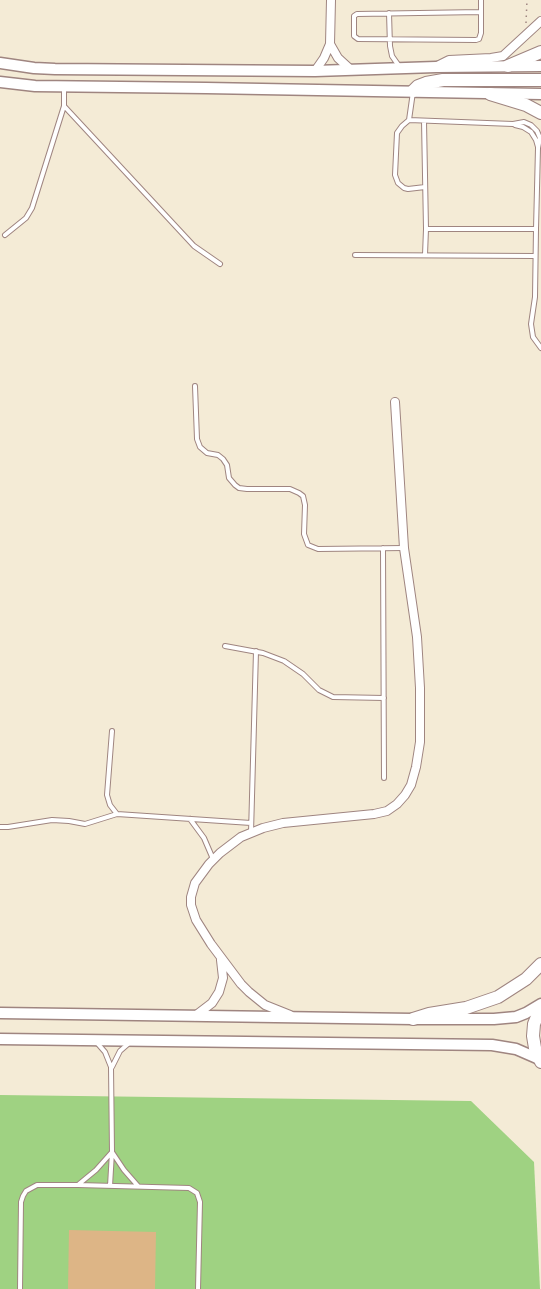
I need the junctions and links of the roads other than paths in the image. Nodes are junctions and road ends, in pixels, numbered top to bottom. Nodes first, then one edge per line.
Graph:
1 (331, 0) edge
2 (481, 0) edge
3 (481, 12) junction
4 (389, 13) junction
5 (541, 21) edge
6 (389, 39) junction
7 (330, 44) junction
8 (541, 52) edge
9 (0, 63) edge
10 (508, 66) junction
11 (541, 66) edge
12 (436, 67) junction
13 (401, 68) junction
14 (350, 69) junction
15 (315, 71) junction
16 (541, 80) edge
17 (0, 82) edge
18 (63, 87) junction
19 (413, 91) junction
20 (490, 94) junction
21 (541, 94) edge
22 (64, 106) junction
23 (541, 113) edge
24 (409, 120) junction
25 (424, 121) junction
26 (424, 187) junction
27 (536, 229) junction
28 (426, 230) junction
29 (5, 235) dead end
30 (355, 255) dead end
31 (425, 255) junction
32 (536, 256) junction
33 (220, 264) dead end
34 (541, 348) edge
35 (195, 386) dead end
36 (395, 402) dead end
37 (383, 548) junction
38 (404, 548) junction
39 (225, 646) dead end
40 (256, 651) junction
41 (384, 698) junction
42 (112, 730) dead end
43 (384, 778) dead end
44 (117, 814) junction
45 (189, 819) junction
46 (251, 823) junction
47 (0, 827) edge
48 (251, 833) junction
49 (213, 860) junction
50 (220, 957) junction
51 (541, 964) edge
52 (541, 1006) edge
53 (0, 1013) edge
54 (195, 1016) junction
55 (299, 1018) junction
56 (413, 1019) junction
57 (0, 1039) edge
58 (93, 1040) junction
59 (134, 1041) junction
60 (540, 1061) edge
61 (111, 1067) junction
62 (112, 1152) junction
63 (78, 1185) junction
64 (110, 1186) junction
65 (138, 1186) junction
66 (20, 1289) edge
67 (198, 1289) edge

1 - 7 street
2 - 3 lane
3 - 4 lane
3 - 6 lane
4 - 6 lane
4 - 6 lane
5 - 12 street
6 - 13 lane
7 - 14 street
7 - 15 street
8 - 10 main road
9 - 15 main road
10 - 11 main road
10 - 12 main road
12 - 13 main road
13 - 14 main road
14 - 15 main road
16 - 19 main road
17 - 18 main road
18 - 19 main road
18 - 22 lane
19 - 20 main road
19 - 24 lane
20 - 21 main road
20 - 23 main road
22 - 29 lane
22 - 33 lane
24 - 25 lane
24 - 26 lane
25 - 26 lane
25 - 27 lane
26 - 28 lane
27 - 28 lane
27 - 32 lane
28 - 31 lane
30 - 31 lane
31 - 32 lane
32 - 34 lane
35 - 37 lane
36 - 38 street
37 - 38 lane
37 - 41 lane
38 - 48 street
39 - 40 lane
40 - 41 lane
40 - 46 lane
41 - 43 lane
42 - 44 lane
44 - 45 lane
44 - 47 lane
45 - 46 lane
45 - 49 lane
46 - 48 lane
48 - 49 street
49 - 50 street
50 - 54 street
50 - 55 street
51 - 56 main road
52 - 56 main road
52 - 60 main road
53 - 54 main road
54 - 55 main road
55 - 56 main road
57 - 58 main road
58 - 59 main road
58 - 61 lane
59 - 60 main road
59 - 61 lane
61 - 62 lane
62 - 63 lane
62 - 64 lane
62 - 65 lane
63 - 64 lane
63 - 66 lane
64 - 65 lane
65 - 67 lane

